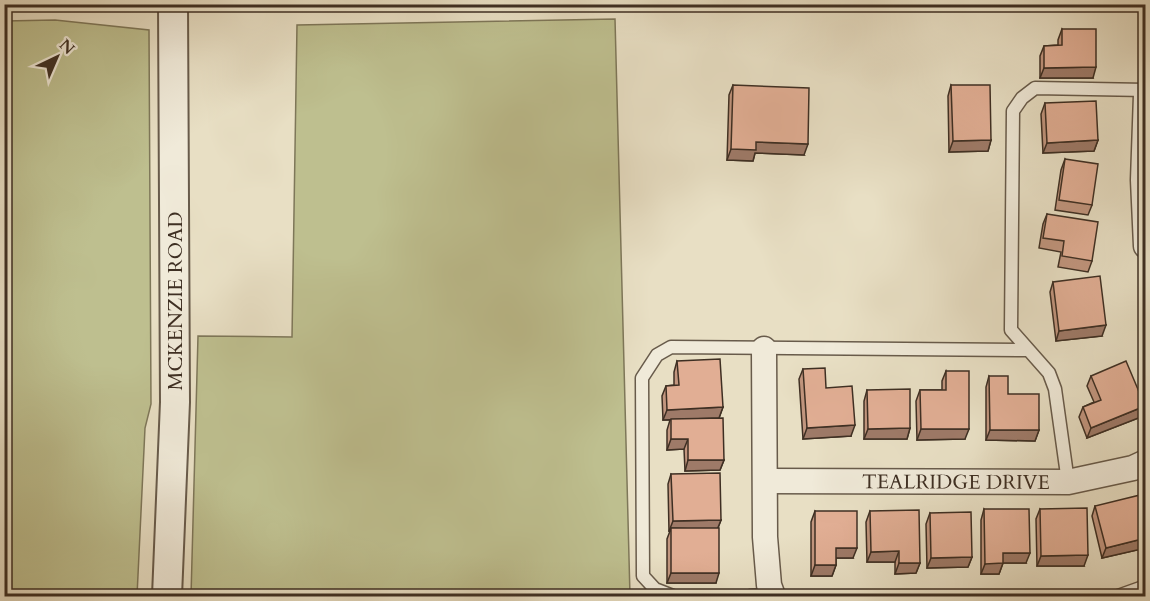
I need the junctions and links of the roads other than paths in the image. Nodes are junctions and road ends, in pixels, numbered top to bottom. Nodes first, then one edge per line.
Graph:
1 (172, 4) edge
2 (1146, 92) edge
3 (1144, 180) edge
4 (1146, 246) edge
5 (764, 349) junction
6 (1028, 350) junction
7 (1146, 462) edge
8 (766, 481) junction
9 (1068, 482) junction
10 (1146, 586) edge
11 (765, 596) edge
12 (167, 597) edge
13 (673, 597) edge
14 (1118, 597) edge

1 - 12 street, MCKENZIE ROAD
2 - 3 street
2 - 6 lane
3 - 4 street
5 - 6 lane
5 - 8 street
5 - 13 lane
6 - 9 lane
7 - 9 street, TEALRIDGE DRIVE
8 - 9 street, TEALRIDGE DRIVE
8 - 11 street
10 - 14 lane

